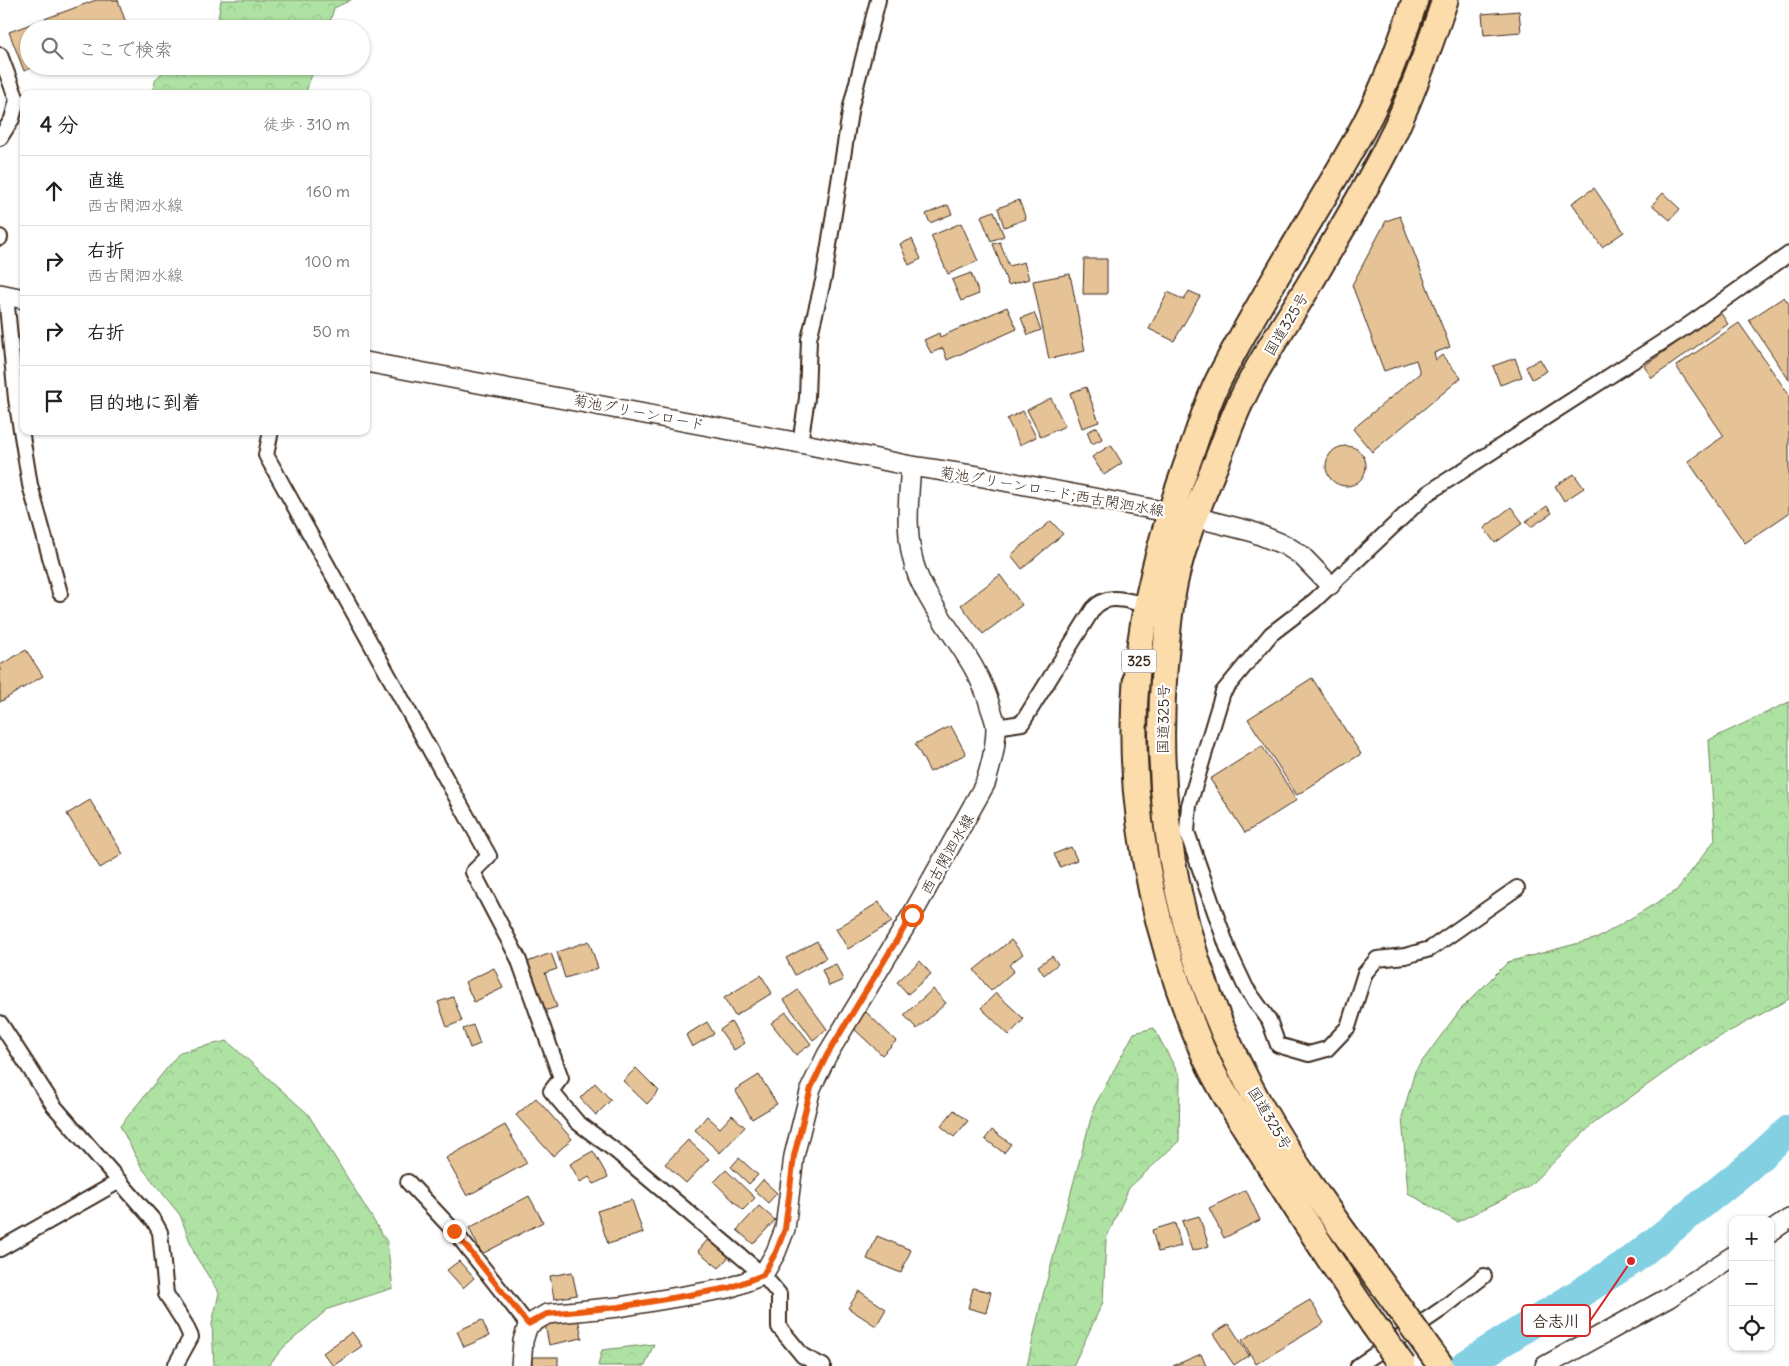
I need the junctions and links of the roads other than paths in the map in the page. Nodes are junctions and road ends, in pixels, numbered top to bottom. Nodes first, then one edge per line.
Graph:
1 (878, 0) edge
2 (1415, 0) edge
3 (1444, 0) edge
4 (0, 55) edge
5 (0, 138) edge
6 (1789, 254) edge
7 (10, 296) edge
8 (370, 363) edge
9 (20, 424) edge
10 (22, 435) edge
11 (270, 435) edge
12 (800, 443) junction
13 (911, 466) junction
14 (1169, 513) junction
15 (1194, 517) junction
16 (1330, 585) junction
17 (60, 593) dead end
18 (1147, 605) junction
19 (996, 727) junction
20 (1517, 888) dead end
21 (0, 1023) edge
22 (118, 1182) junction
23 (408, 1182) dead end
24 (1789, 1219) edge
25 (1774, 1229) edge
26 (0, 1249) edge
27 (1729, 1259) edge
28 (763, 1275) junction
29 (1484, 1276) dead end
30 (528, 1324) junction
31 (175, 1366) edge
32 (521, 1366) edge
33 (823, 1366) edge
34 (1358, 1366) edge
35 (1403, 1366) edge
36 (1440, 1366) edge
37 (1546, 1366) edge

1 - 12 street
2 - 14 highway, 国道325号 / 325
3 - 15 highway, 国道325号 / 325
4 - 5 street
6 - 16 street
7 - 9 street
8 - 12 main road, 菊池グリーンロード
10 - 17 street
11 - 28 street
12 - 13 main road, 菊池グリーンロード
13 - 14 main road, 菊池グリーンロード;西古閑泗水線
13 - 19 main road, 西古閑泗水線
14 - 15 main road, 菊池グリーンロード;西古閑泗水線
14 - 18 highway, 国道325号 / 325
15 - 16 main road, 菊池グリーンロード;西古閑泗水線
15 - 36 highway, 国道325号 / 325, bridge
16 - 20 street
18 - 19 street
18 - 35 highway, 国道325号 / 325, bridge
19 - 28 main road, 西古閑泗水線
21 - 22 street
22 - 26 street
22 - 31 street
23 - 30 street
24 - 25 main road
27 - 37 main road
28 - 30 main road
28 - 33 street
29 - 34 street
30 - 32 main road

